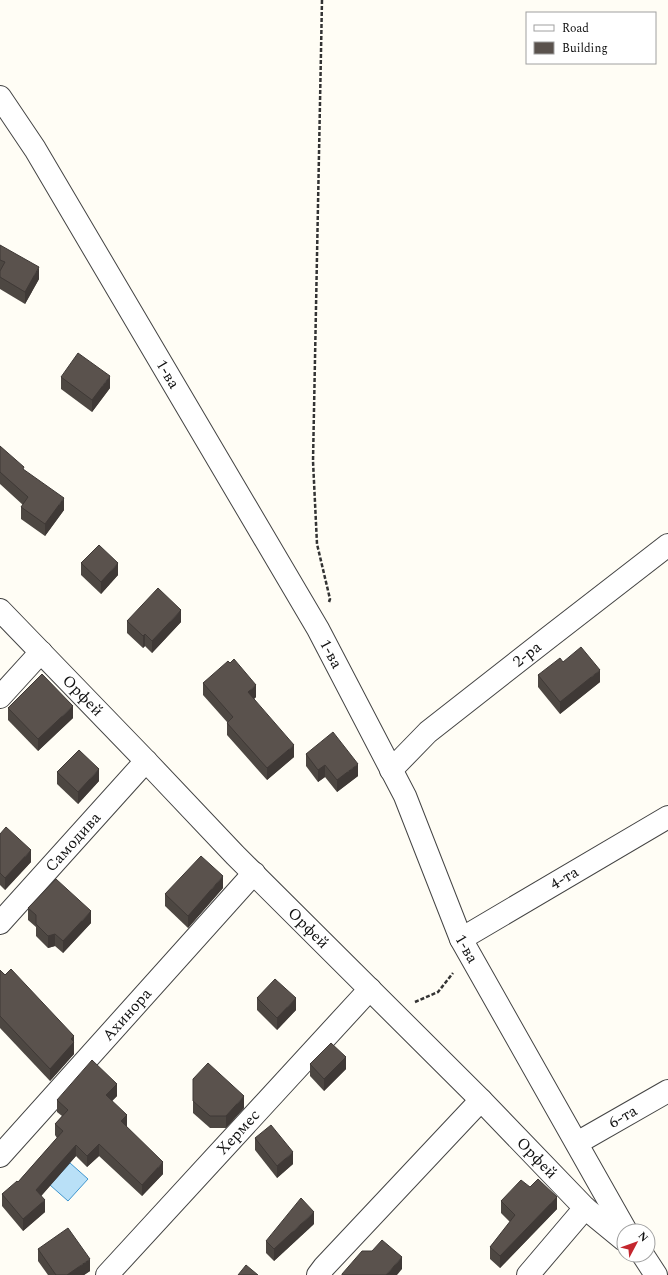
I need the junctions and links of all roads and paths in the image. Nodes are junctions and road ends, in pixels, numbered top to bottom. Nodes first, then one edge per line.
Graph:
1 (322, 0) edge
2 (0, 97) edge
3 (668, 545) edge
4 (0, 610) edge
5 (318, 630) junction
6 (41, 652) junction
7 (0, 697) edge
8 (146, 761) junction
9 (391, 770) junction
10 (668, 817) edge
11 (254, 873) junction
12 (0, 923) edge
13 (461, 938) junction
14 (374, 994) junction
15 (668, 1091) edge
16 (481, 1100) junction
17 (577, 1143) junction
18 (0, 1156) edge
19 (585, 1208) junction
20 (622, 1223) edge
21 (616, 1233) edge
22 (107, 1275) edge
23 (318, 1275) edge
24 (528, 1275) edge

1 - 5 path
2 - 5 street, 1-ва
3 - 9 street, 2-ра
4 - 6 street, Орфей
5 - 9 street, 1-ва
6 - 7 street
6 - 8 street, Орфей
8 - 11 street, Орфей
8 - 12 street, Самодива
9 - 13 street, 1-ва
10 - 13 street, 4-та
11 - 14 street, Орфей
11 - 18 street, Ахинора
13 - 14 path
13 - 17 street, 1-ва
14 - 16 street, Орфей
14 - 22 street, Хермес
15 - 17 street, 6-та
16 - 19 street, Орфей
16 - 23 street
17 - 20 street, 1-ва
19 - 21 street, Орфей
19 - 24 street

